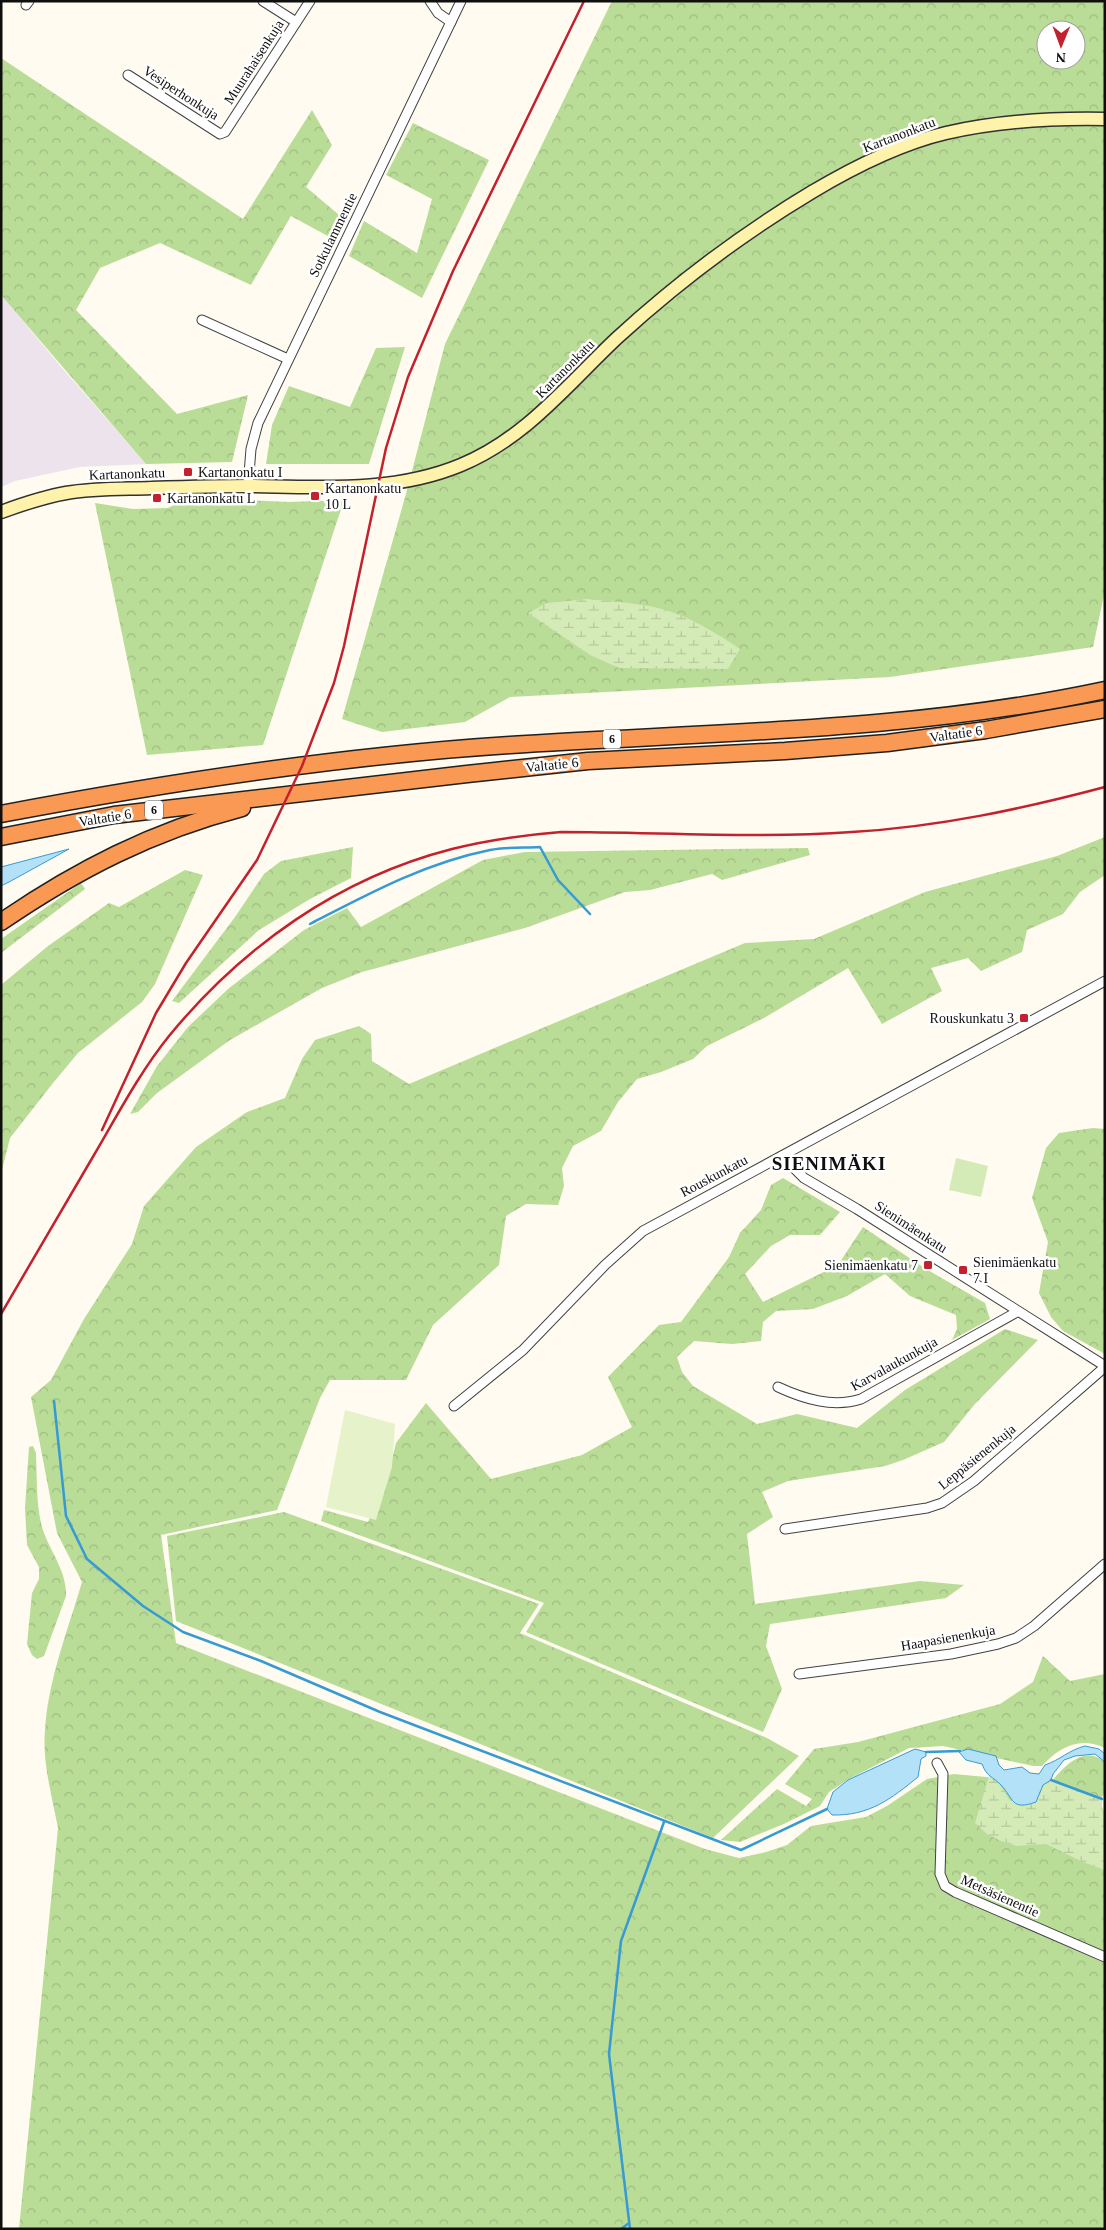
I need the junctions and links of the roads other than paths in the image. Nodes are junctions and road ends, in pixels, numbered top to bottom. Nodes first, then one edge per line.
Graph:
1 (263, 1) edge
2 (310, 1) edge
3 (430, 1) edge
4 (461, 1) edge
5 (296, 22) junction
6 (450, 22) junction
7 (128, 75) dead end
8 (1105, 119) edge
9 (220, 134) joint
10 (202, 320) dead end
11 (288, 359) junction
12 (248, 486) junction
13 (1, 512) edge
14 (1105, 690) edge
15 (1105, 709) edge
16 (308, 792) junction
17 (1, 814) edge
18 (1, 837) edge
19 (1, 922) edge
20 (1105, 981) edge
21 (782, 1156) junction
22 (1017, 1312) junction
23 (1105, 1367) edge
24 (778, 1387) dead end
25 (454, 1406) dead end
26 (785, 1529) dead end
27 (1105, 1564) edge
28 (799, 1674) dead end
29 (937, 1763) dead end
30 (1105, 1957) edge

1 - 5 street
2 - 5 street, Muurahaisenkuja
3 - 6 street
4 - 6 street, Sotkulammentie
5 - 9 street, Muurahaisenkuja
6 - 11 street, Sotkulammentie
7 - 9 street, Vesiperhonkuja
8 - 12 main road, Kartanonkatu
10 - 11 street
11 - 12 street, Sotkulammentie
12 - 13 main road, Kartanonkatu
14 - 17 highway, Valtatie 6 / 6
15 - 16 highway, Valtatie 6 / 6
16 - 18 highway, Valtatie 6 / 6
16 - 19 highway
20 - 21 street, Rouskunkatu
21 - 22 street, Sienimäenkatu
21 - 25 street, Rouskunkatu
22 - 23 street, Sienimäenkatu
22 - 24 street, Karvalaukunkuja
23 - 26 street, Leppäsienenkuja
27 - 28 street, Haapasienenkuja
29 - 30 street, Metsäsienentie

